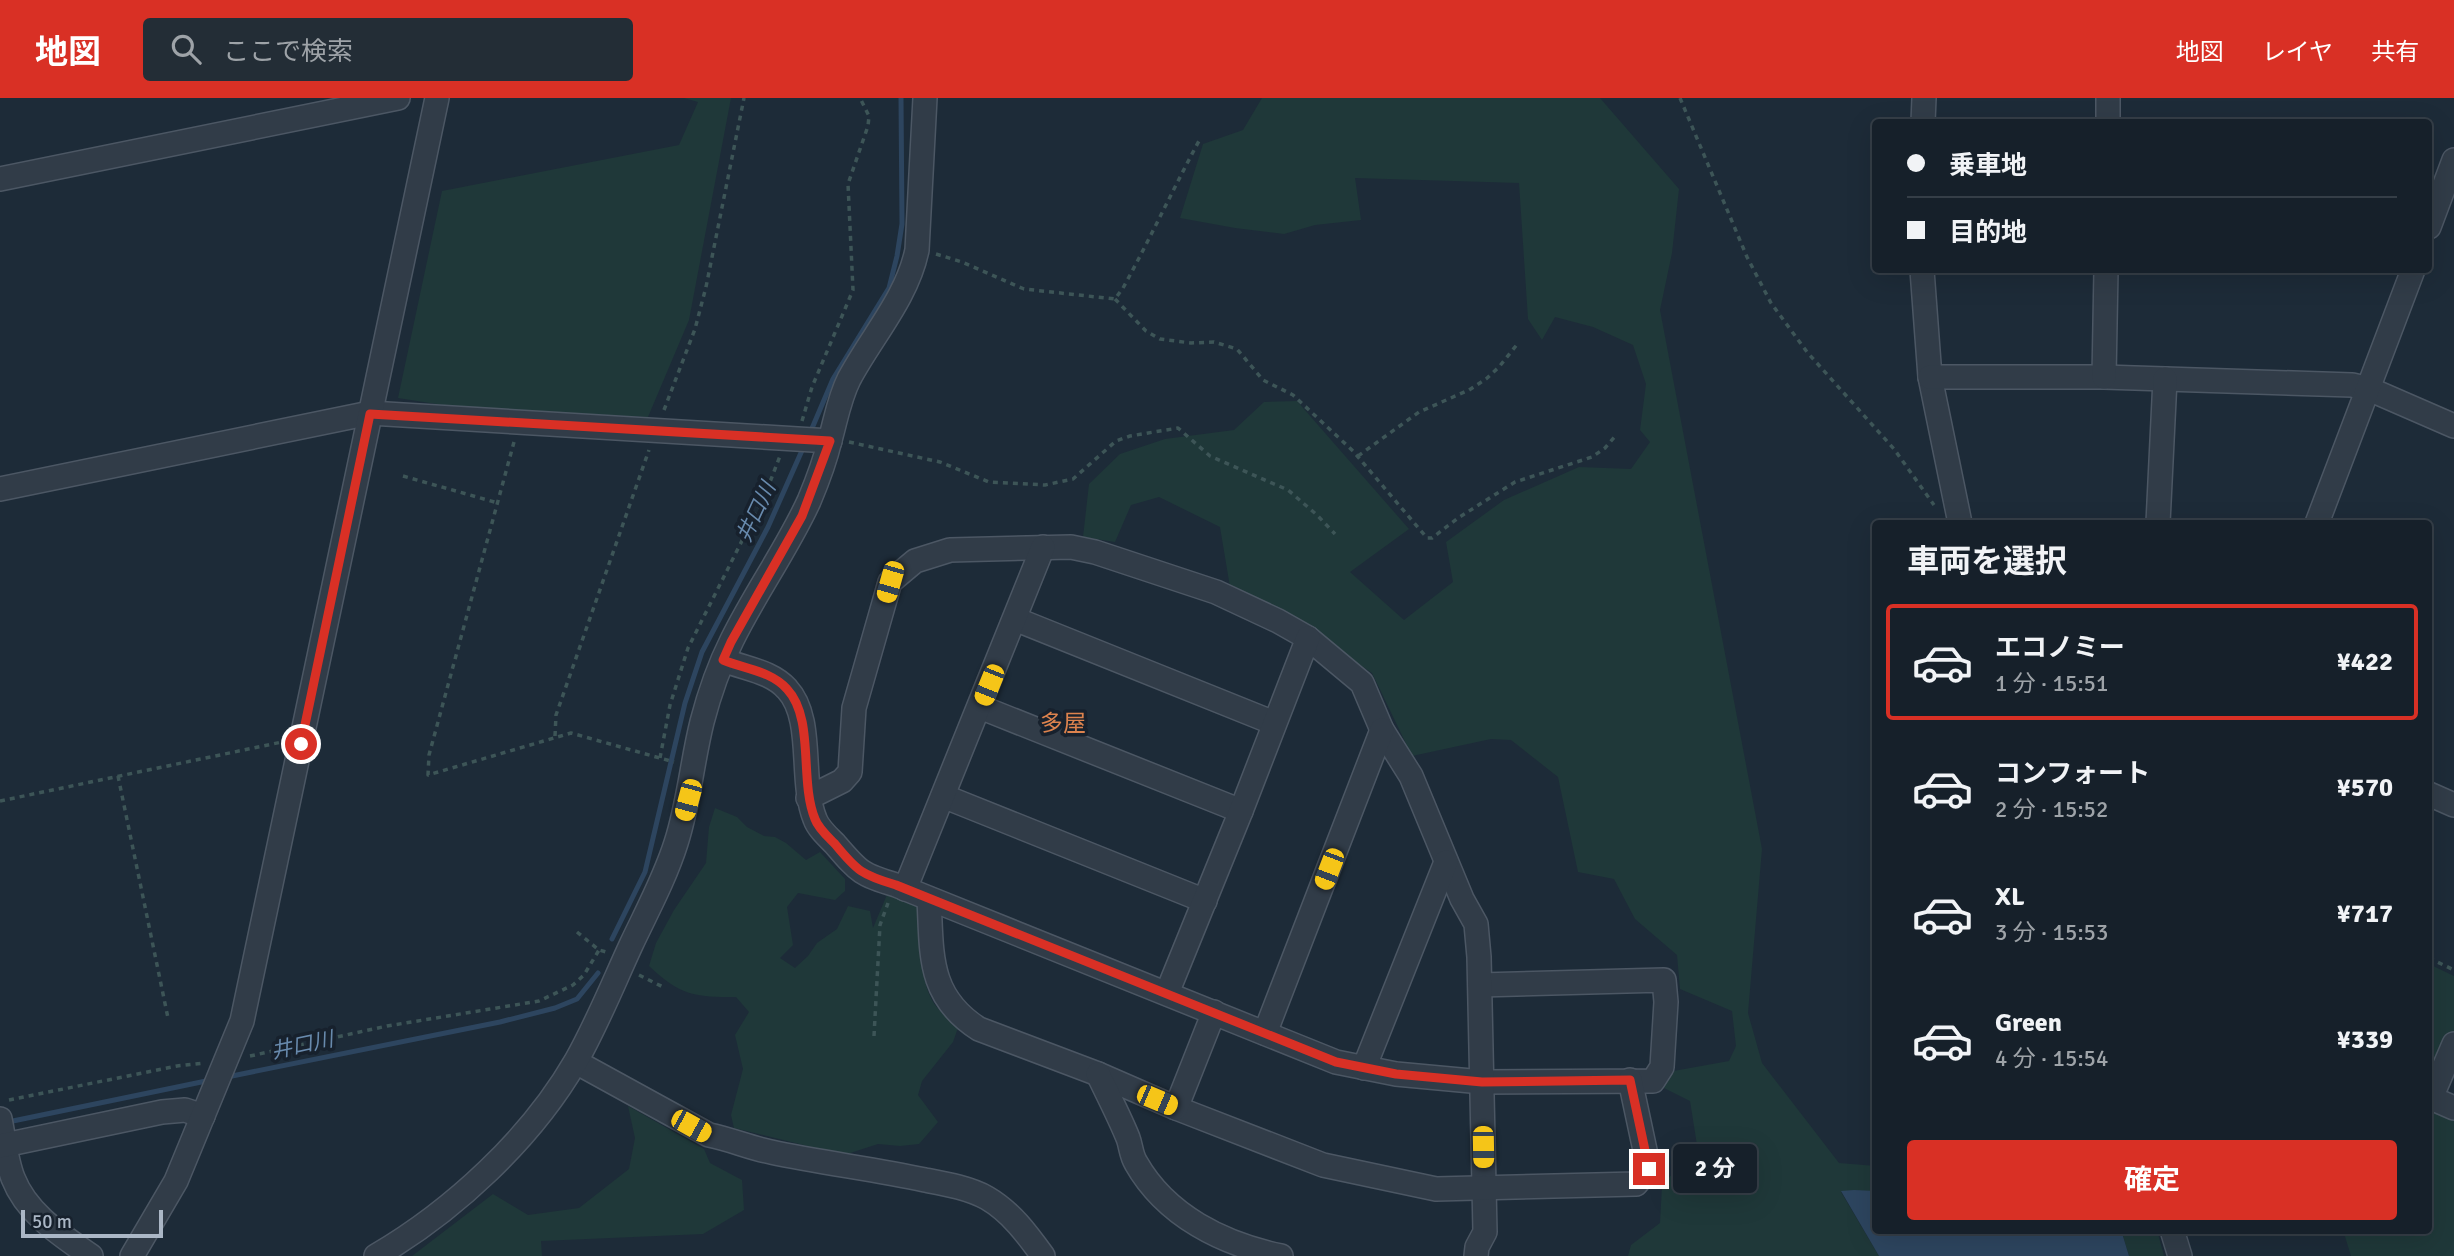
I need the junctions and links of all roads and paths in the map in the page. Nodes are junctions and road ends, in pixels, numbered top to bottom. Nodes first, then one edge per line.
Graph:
1 (398, 98) edge
2 (437, 98) edge
3 (860, 98) edge
4 (925, 98) edge
5 (1680, 98) edge
6 (1923, 98) edge
7 (2108, 98) edge
8 (1923, 119) edge
9 (2108, 119) edge
10 (1200, 139) dead end
11 (2454, 160) edge
12 (0, 179) edge
13 (2432, 219) edge
14 (917, 250) junction
15 (1922, 273) edge
16 (2106, 273) edge
17 (2412, 273) edge
18 (1115, 299) junction
19 (1519, 342) dead end
20 (1930, 377) junction
21 (2104, 377) junction
22 (2165, 379) junction
23 (2369, 389) junction
24 (370, 414) junction
25 (518, 423) junction
26 (2454, 426) edge
27 (1616, 433) dead end
28 (790, 439) junction
29 (830, 441) junction
30 (1358, 456) junction
31 (403, 476) dead end
32 (0, 489) edge
33 (498, 503) junction
34 (1938, 513) dead end
35 (1959, 520) edge
36 (2158, 520) edge
37 (2317, 520) edge
38 (1335, 534) dead end
39 (1044, 547) junction
40 (1015, 619) junction
41 (1308, 638) junction
42 (723, 660) junction
43 (980, 707) junction
44 (1274, 723) junction
45 (1382, 730) junction
46 (301, 744) junction
47 (660, 758) junction
48 (693, 766) junction
49 (118, 776) junction
50 (2432, 795) edge
51 (943, 796) junction
52 (808, 798) junction
53 (0, 801) edge
54 (2454, 805) edge
55 (1241, 811) junction
56 (1446, 862) junction
57 (901, 887) junction
58 (929, 898) junction
59 (1205, 901) junction
60 (577, 932) dead end
61 (599, 950) junction
62 (2432, 959) edge
63 (624, 963) junction
64 (2454, 970) edge
65 (1480, 985) junction
66 (665, 988) dead end
67 (1167, 993) junction
68 (1214, 1012) junction
69 (169, 1018) dead end
70 (1265, 1033) junction
71 (874, 1036) dead end
72 (2454, 1044) edge
73 (226, 1061) junction
74 (576, 1062) junction
75 (1364, 1068) junction
76 (1098, 1074) junction
77 (1630, 1080) junction
78 (1482, 1082) junction
79 (2432, 1096) edge
80 (2432, 1098) edge
81 (0, 1102) edge
82 (1177, 1108) junction
83 (2454, 1108) edge
84 (203, 1116) junction
85 (0, 1119) edge
86 (3, 1145) edge
87 (1483, 1189) junction
88 (2173, 1234) edge
89 (90, 1256) edge
90 (132, 1256) edge
91 (376, 1256) edge
92 (1043, 1256) edge
93 (1281, 1256) edge
94 (1476, 1256) edge
95 (2180, 1256) edge

1 - 12 street
2 - 24 street
3 - 28 path
4 - 14 street
5 - 34 path
6 - 8 street
7 - 9 street
10 - 18 path
11 - 13 street
14 - 18 path
14 - 29 street
15 - 20 street
16 - 21 street
17 - 23 street
18 - 30 path
19 - 30 path
20 - 21 street
20 - 35 street
21 - 22 street
22 - 23 street
22 - 36 street
23 - 26 street
23 - 37 street
24 - 25 street
24 - 32 street
24 - 46 street
25 - 28 street
25 - 33 path
27 - 30 path
28 - 29 street
28 - 47 path
29 - 38 path
29 - 42 street
31 - 33 path
33 - 47 path
39 - 40 street
39 - 41 street
39 - 52 street
40 - 43 street
40 - 44 street
41 - 44 street
41 - 45 street
42 - 48 street
42 - 52 street
43 - 51 street
43 - 55 street
44 - 55 street
45 - 56 street
45 - 70 street
46 - 49 path
46 - 73 street
47 - 48 path
48 - 63 street
49 - 53 path
49 - 69 path
50 - 54 street
51 - 57 street
51 - 59 street
52 - 57 street
55 - 59 street
56 - 65 street
56 - 75 street
57 - 58 street
57 - 71 path
58 - 67 street
58 - 76 street
59 - 67 street
60 - 61 path
61 - 63 path
61 - 73 path
62 - 64 path
63 - 66 path
63 - 74 street
65 - 77 street
65 - 78 street
67 - 68 street
68 - 70 street
68 - 82 street
70 - 75 street
72 - 79 street
73 - 81 path
73 - 84 street
74 - 91 street
74 - 92 street
75 - 78 street
76 - 82 street
76 - 93 street
77 - 78 street
77 - 87 street
78 - 87 street
80 - 83 street
82 - 87 street
84 - 86 street
84 - 90 street
85 - 86 street
86 - 89 street
87 - 94 street
88 - 95 street

